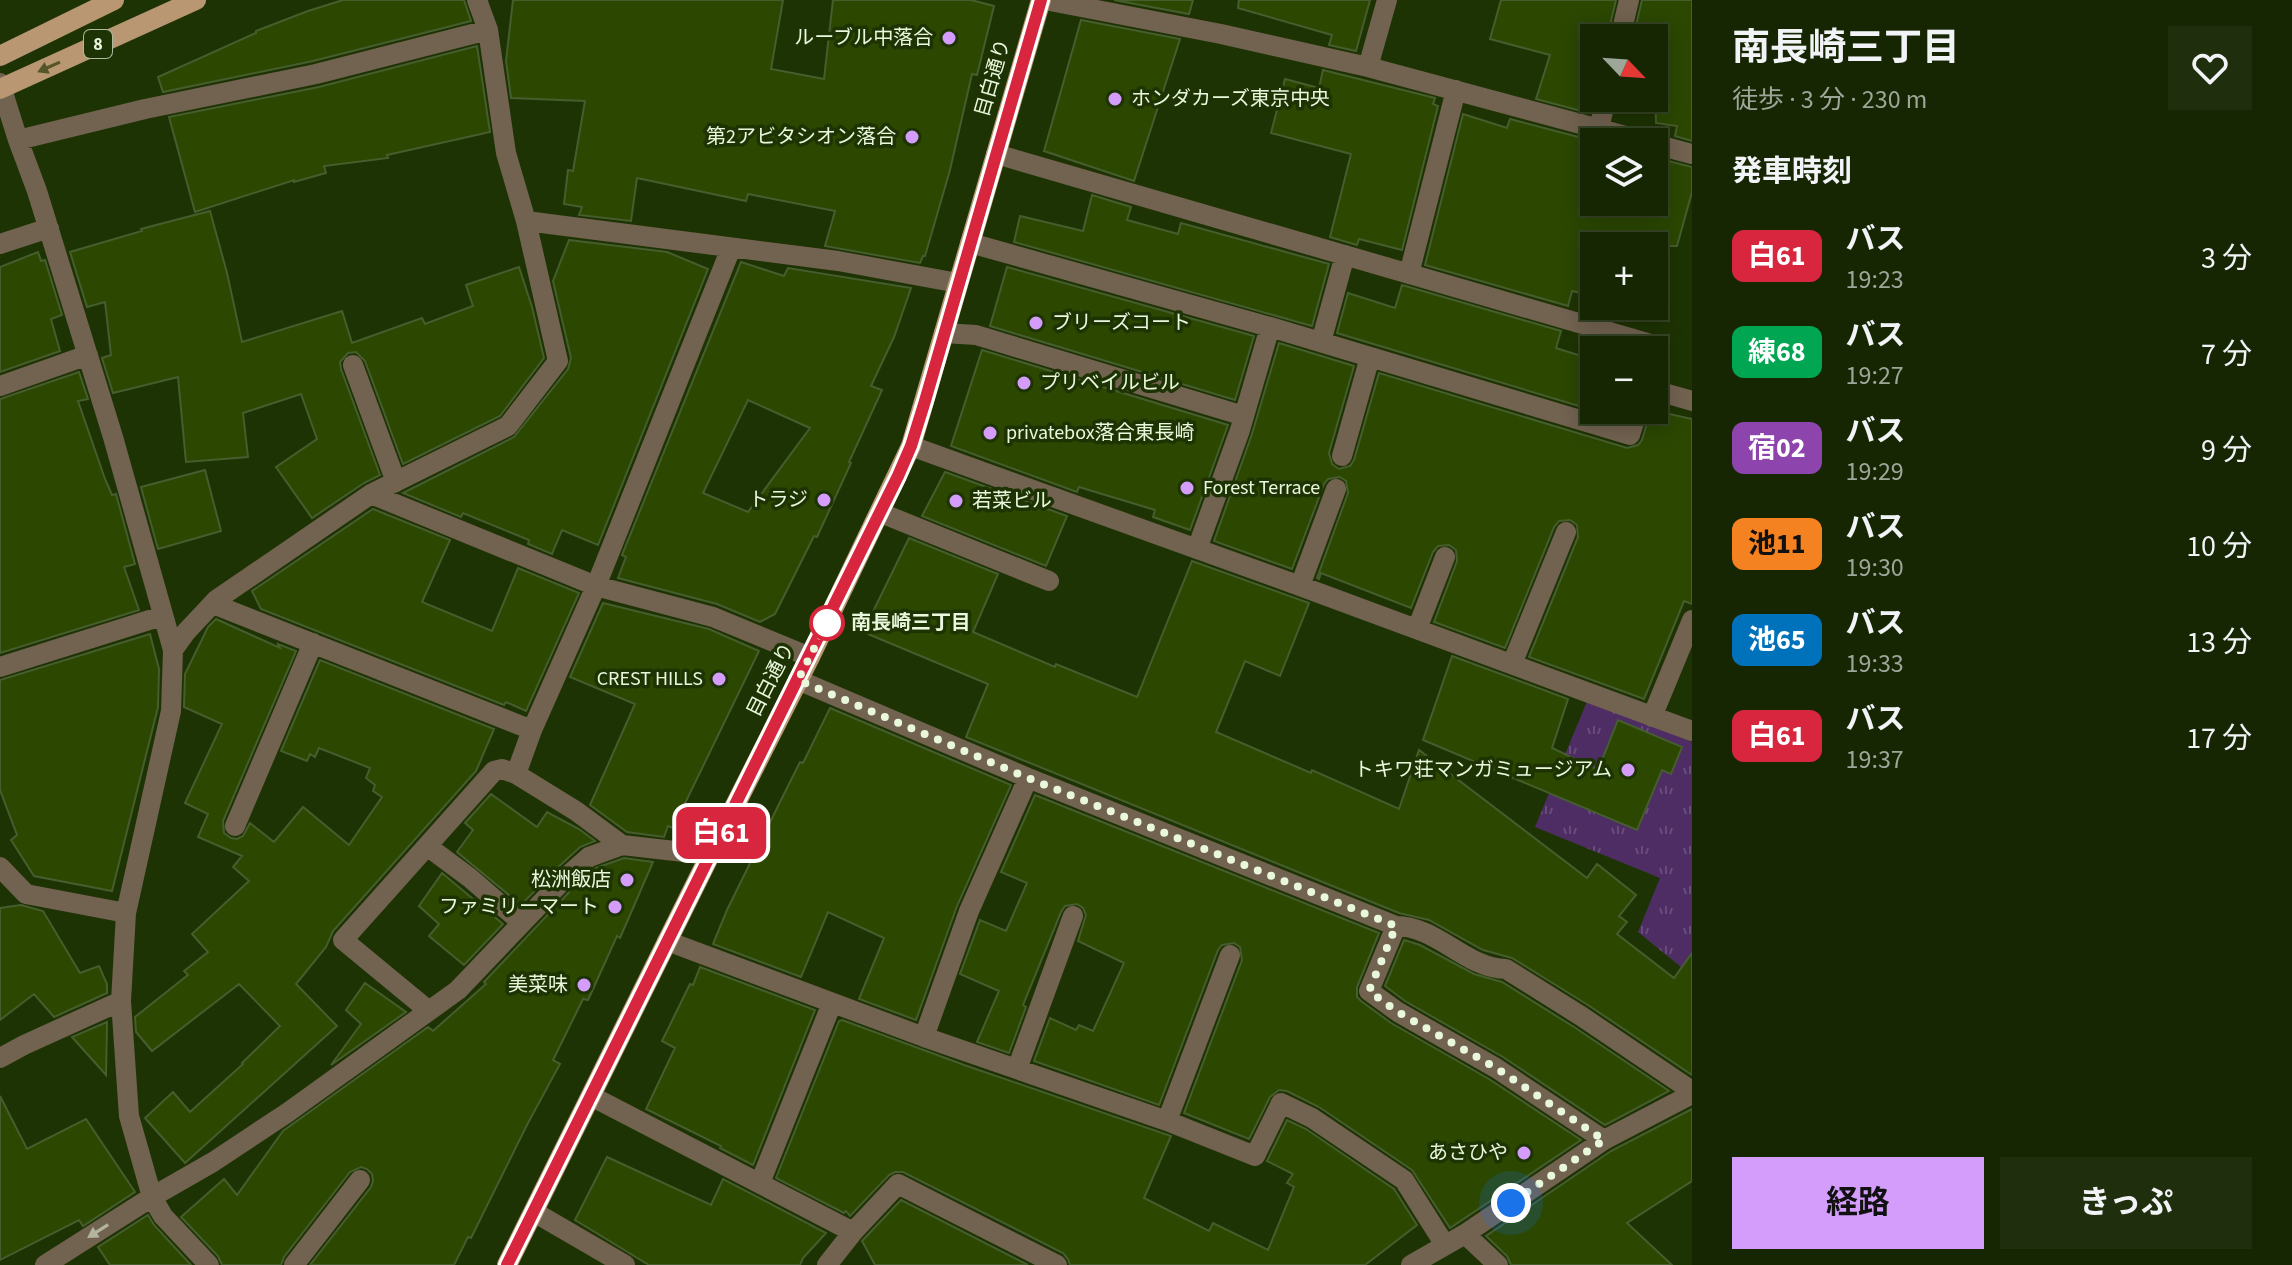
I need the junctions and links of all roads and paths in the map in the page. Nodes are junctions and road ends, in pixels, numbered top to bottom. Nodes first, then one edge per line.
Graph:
1 (114, 0) edge
2 (196, 0) edge
3 (477, 0) edge
4 (1043, 0) edge
5 (1387, 0) edge
6 (1629, 0) edge
7 (1623, 24) edge
8 (488, 30) junction
9 (0, 56) edge
10 (1368, 67) junction
11 (1, 87) edge
12 (1456, 90) junction
13 (1595, 128) edge
14 (18, 140) junction
15 (1668, 148) edge
16 (996, 154) junction
17 (1692, 154) edge
18 (526, 221) junction
19 (49, 228) junction
20 (970, 243) junction
21 (0, 244) edge
22 (731, 248) junction
23 (1345, 255) junction
24 (1409, 274) junction
25 (958, 283) junction
26 (1270, 327) junction
27 (944, 333) junction
28 (1623, 336) edge
29 (1321, 342) junction
30 (88, 355) junction
31 (1370, 357) junction
32 (353, 365) dead end
33 (0, 386) edge
34 (1668, 394) edge
35 (1692, 401) edge
36 (1244, 416) junction
37 (1580, 420) edge
38 (1594, 424) edge
39 (1634, 424) edge
40 (911, 446) junction
41 (1342, 456) dead end
42 (396, 482) junction
43 (1336, 489) dead end
44 (371, 494) junction
45 (881, 513) junction
46 (1566, 532) dead end
47 (1197, 549) junction
48 (1445, 557) dead end
49 (1049, 581) dead end
50 (596, 586) junction
51 (1300, 586) junction
52 (213, 604) junction
53 (162, 616) junction
54 (1692, 620) edge
55 (1417, 629) junction
56 (313, 643) junction
57 (173, 650) junction
58 (810, 657) junction
59 (1512, 664) junction
60 (0, 667) edge
61 (798, 680) junction
62 (1652, 717) junction
63 (532, 730) junction
64 (1692, 731) edge
65 (516, 774) junction
66 (1028, 778) junction
67 (235, 826) dead end
68 (622, 845) junction
69 (427, 846) junction
70 (710, 855) junction
71 (0, 867) edge
72 (126, 913) junction
73 (1073, 916) dead end
74 (522, 923) junction
75 (1396, 926) junction
76 (667, 941) junction
77 (1230, 955) dead end
78 (121, 1001) junction
79 (832, 1003) junction
80 (429, 1011) junction
81 (924, 1037) junction
82 (0, 1058) edge
83 (1017, 1069) junction
84 (1692, 1093) edge
85 (591, 1096) junction
86 (1167, 1121) junction
87 (1604, 1140) junction
88 (360, 1180) dead end
89 (760, 1183) junction
90 (152, 1197) junction
91 (534, 1212) junction
92 (853, 1232) junction
93 (1465, 1234) junction
94 (1445, 1245) junction
95 (45, 1265) edge
96 (209, 1265) edge
97 (294, 1265) edge
98 (507, 1265) edge
99 (625, 1265) edge
100 (827, 1265) edge
101 (1057, 1265) edge
102 (1411, 1265) edge
103 (1498, 1265) edge

1 - 9 main road, 8
2 -> 11 main road, 8
3 - 8 street
4 - 10 street
4 - 16 main road, 目白通り
5 - 10 street
6 - 7 street
8 - 14 street
8 - 18 street
10 - 12 street
11 - 14 street
12 - 13 street
12 - 24 street
14 - 19 street
15 - 17 street
16 - 20 main road, 目白通り
16 - 23 street
18 - 22 street
18 - 42 street
19 - 21 street
19 - 30 street
20 - 25 main road, 目白通り
20 - 26 street
22 - 25 street
22 - 50 street
23 - 24 street
23 - 29 street
24 - 28 street
25 - 27 main road, 目白通り
26 - 29 street
26 - 36 street
27 - 36 street
27 - 40 main road, 目白通り
29 - 31 street
30 - 33 street
30 - 53 street
31 - 37 street
31 - 41 street
32 - 42 street
34 - 35 street
36 - 47 street
38 - 39 street
40 - 45 main road, 目白通り
40 - 47 street
42 - 44 street
43 - 51 street
44 - 50 street
44 - 52 street
45 - 49 street
45 - 58 main road, 目白通り
46 - 59 street
47 - 51 street
48 - 55 street
50 - 58 street
50 - 63 street
51 - 55 street
52 - 56 street
52 - 57 street
53 - 57 street
53 - 60 street
54 - 62 street
55 - 59 street
56 - 63 street
56 - 67 street
57 - 72 street
58 - 61 main road, 目白通り
59 - 62 street
61 - 66 street
61 - 70 main road, 目白通り
62 - 64 street
63 - 65 street
65 - 68 street
65 - 69 street
66 - 75 street
66 - 81 street
68 - 70 street
68 - 74 street
69 - 74 street
69 - 80 street
70 - 76 main road, 目白通り
71 - 72 street
72 - 78 street
73 - 83 street
74 - 80 street
75 - 84 street
75 - 87 street
76 - 79 street
76 - 85 main road, 目白通り
77 - 86 street
78 - 82 street
78 - 90 street
79 - 81 street
79 - 89 street
80 - 90 street
81 - 83 street
83 - 86 street
84 - 87 street
85 - 89 street
85 - 91 main road, 目白通り
86 - 94 street
87 - 93 street
88 - 97 street
89 - 92 street
90 -> 95 street
90 - 96 street
91 - 98 main road, 目白通り
91 - 99 street
92 - 100 street
92 - 101 street
93 - 94 street
93 - 103 street
94 - 102 street

